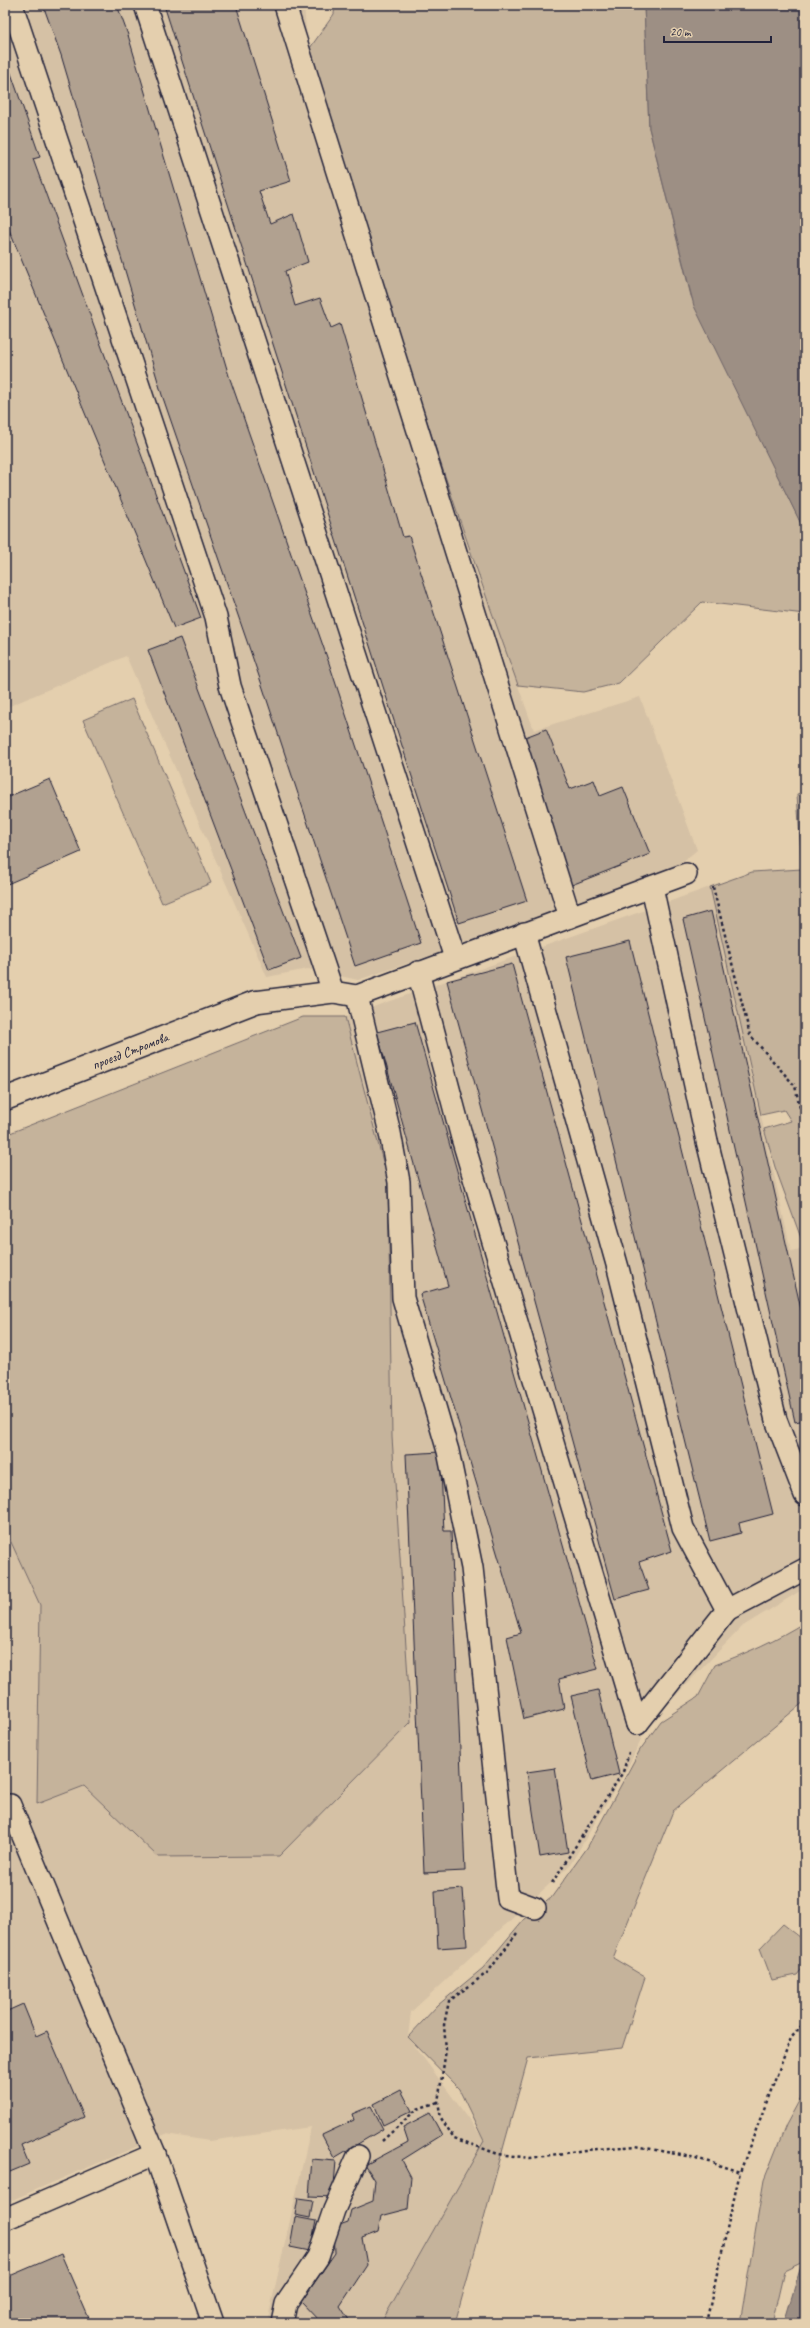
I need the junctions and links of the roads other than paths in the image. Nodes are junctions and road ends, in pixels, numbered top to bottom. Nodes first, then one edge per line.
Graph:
1 (12, 5) edge
2 (145, 5) edge
3 (285, 5) edge
4 (686, 874) road end
5 (652, 887) junction
6 (570, 917) junction
7 (524, 933) junction
8 (454, 958) junction
9 (418, 972) junction
10 (333, 992) junction
11 (357, 996) junction
12 (255, 1002) joint
13 (5, 1099) edge
14 (805, 1495) edge
15 (805, 1569) edge
16 (727, 1610) junction
17 (5, 1808) edge
18 (535, 1908) dead end
19 (155, 2154) junction
20 (358, 2156) road end
21 (5, 2219) edge
22 (213, 2323) edge
23 (282, 2323) edge

1 - 10 lane
2 - 8 lane
3 - 6 lane
4 - 5 lane
5 - 6 lane
5 - 14 lane
6 - 7 lane
7 - 8 lane
7 - 16 lane
8 - 9 lane
9 - 11 lane
9 - 16 lane
10 - 11 lane
10 - 12 lane
11 - 18 lane
12 - 13 street, проезд Стромова
15 - 16 lane
17 - 19 lane
19 - 21 lane
19 - 22 lane
20 - 23 lane

